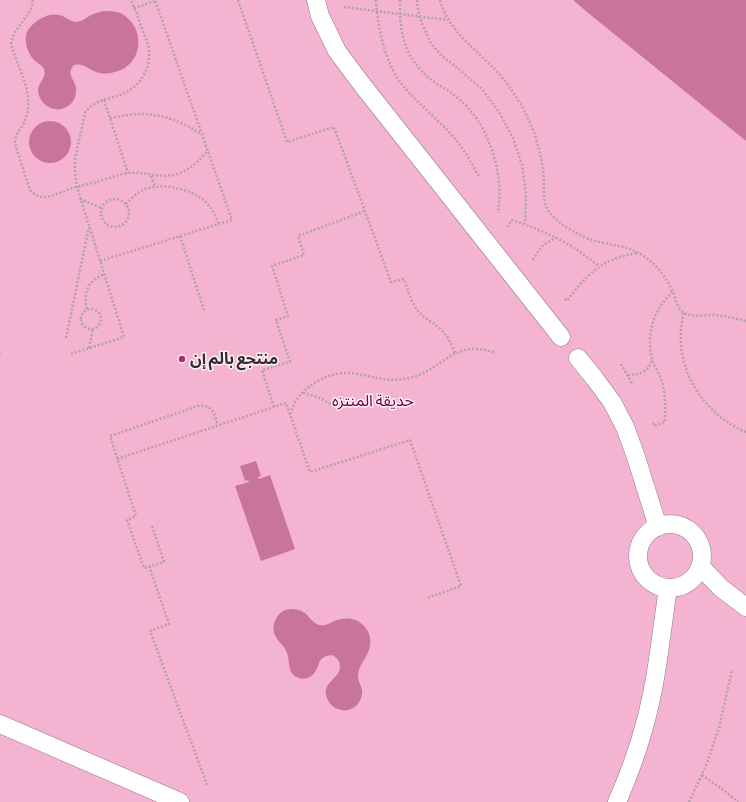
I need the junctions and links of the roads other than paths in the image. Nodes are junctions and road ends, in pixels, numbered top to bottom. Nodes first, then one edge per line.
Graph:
1 (316, 0) edge
2 (561, 337) dead end
3 (578, 358) dead end
4 (658, 526) junction
5 (700, 566) junction
6 (668, 588) junction
7 (746, 607) edge
8 (0, 724) edge
9 (180, 802) edge
10 (618, 802) edge

1 - 2 lane
3 - 4 lane
4 - 5 lane
4 - 6 lane
5 - 6 lane
5 - 7 lane
6 - 10 lane
8 - 9 lane

